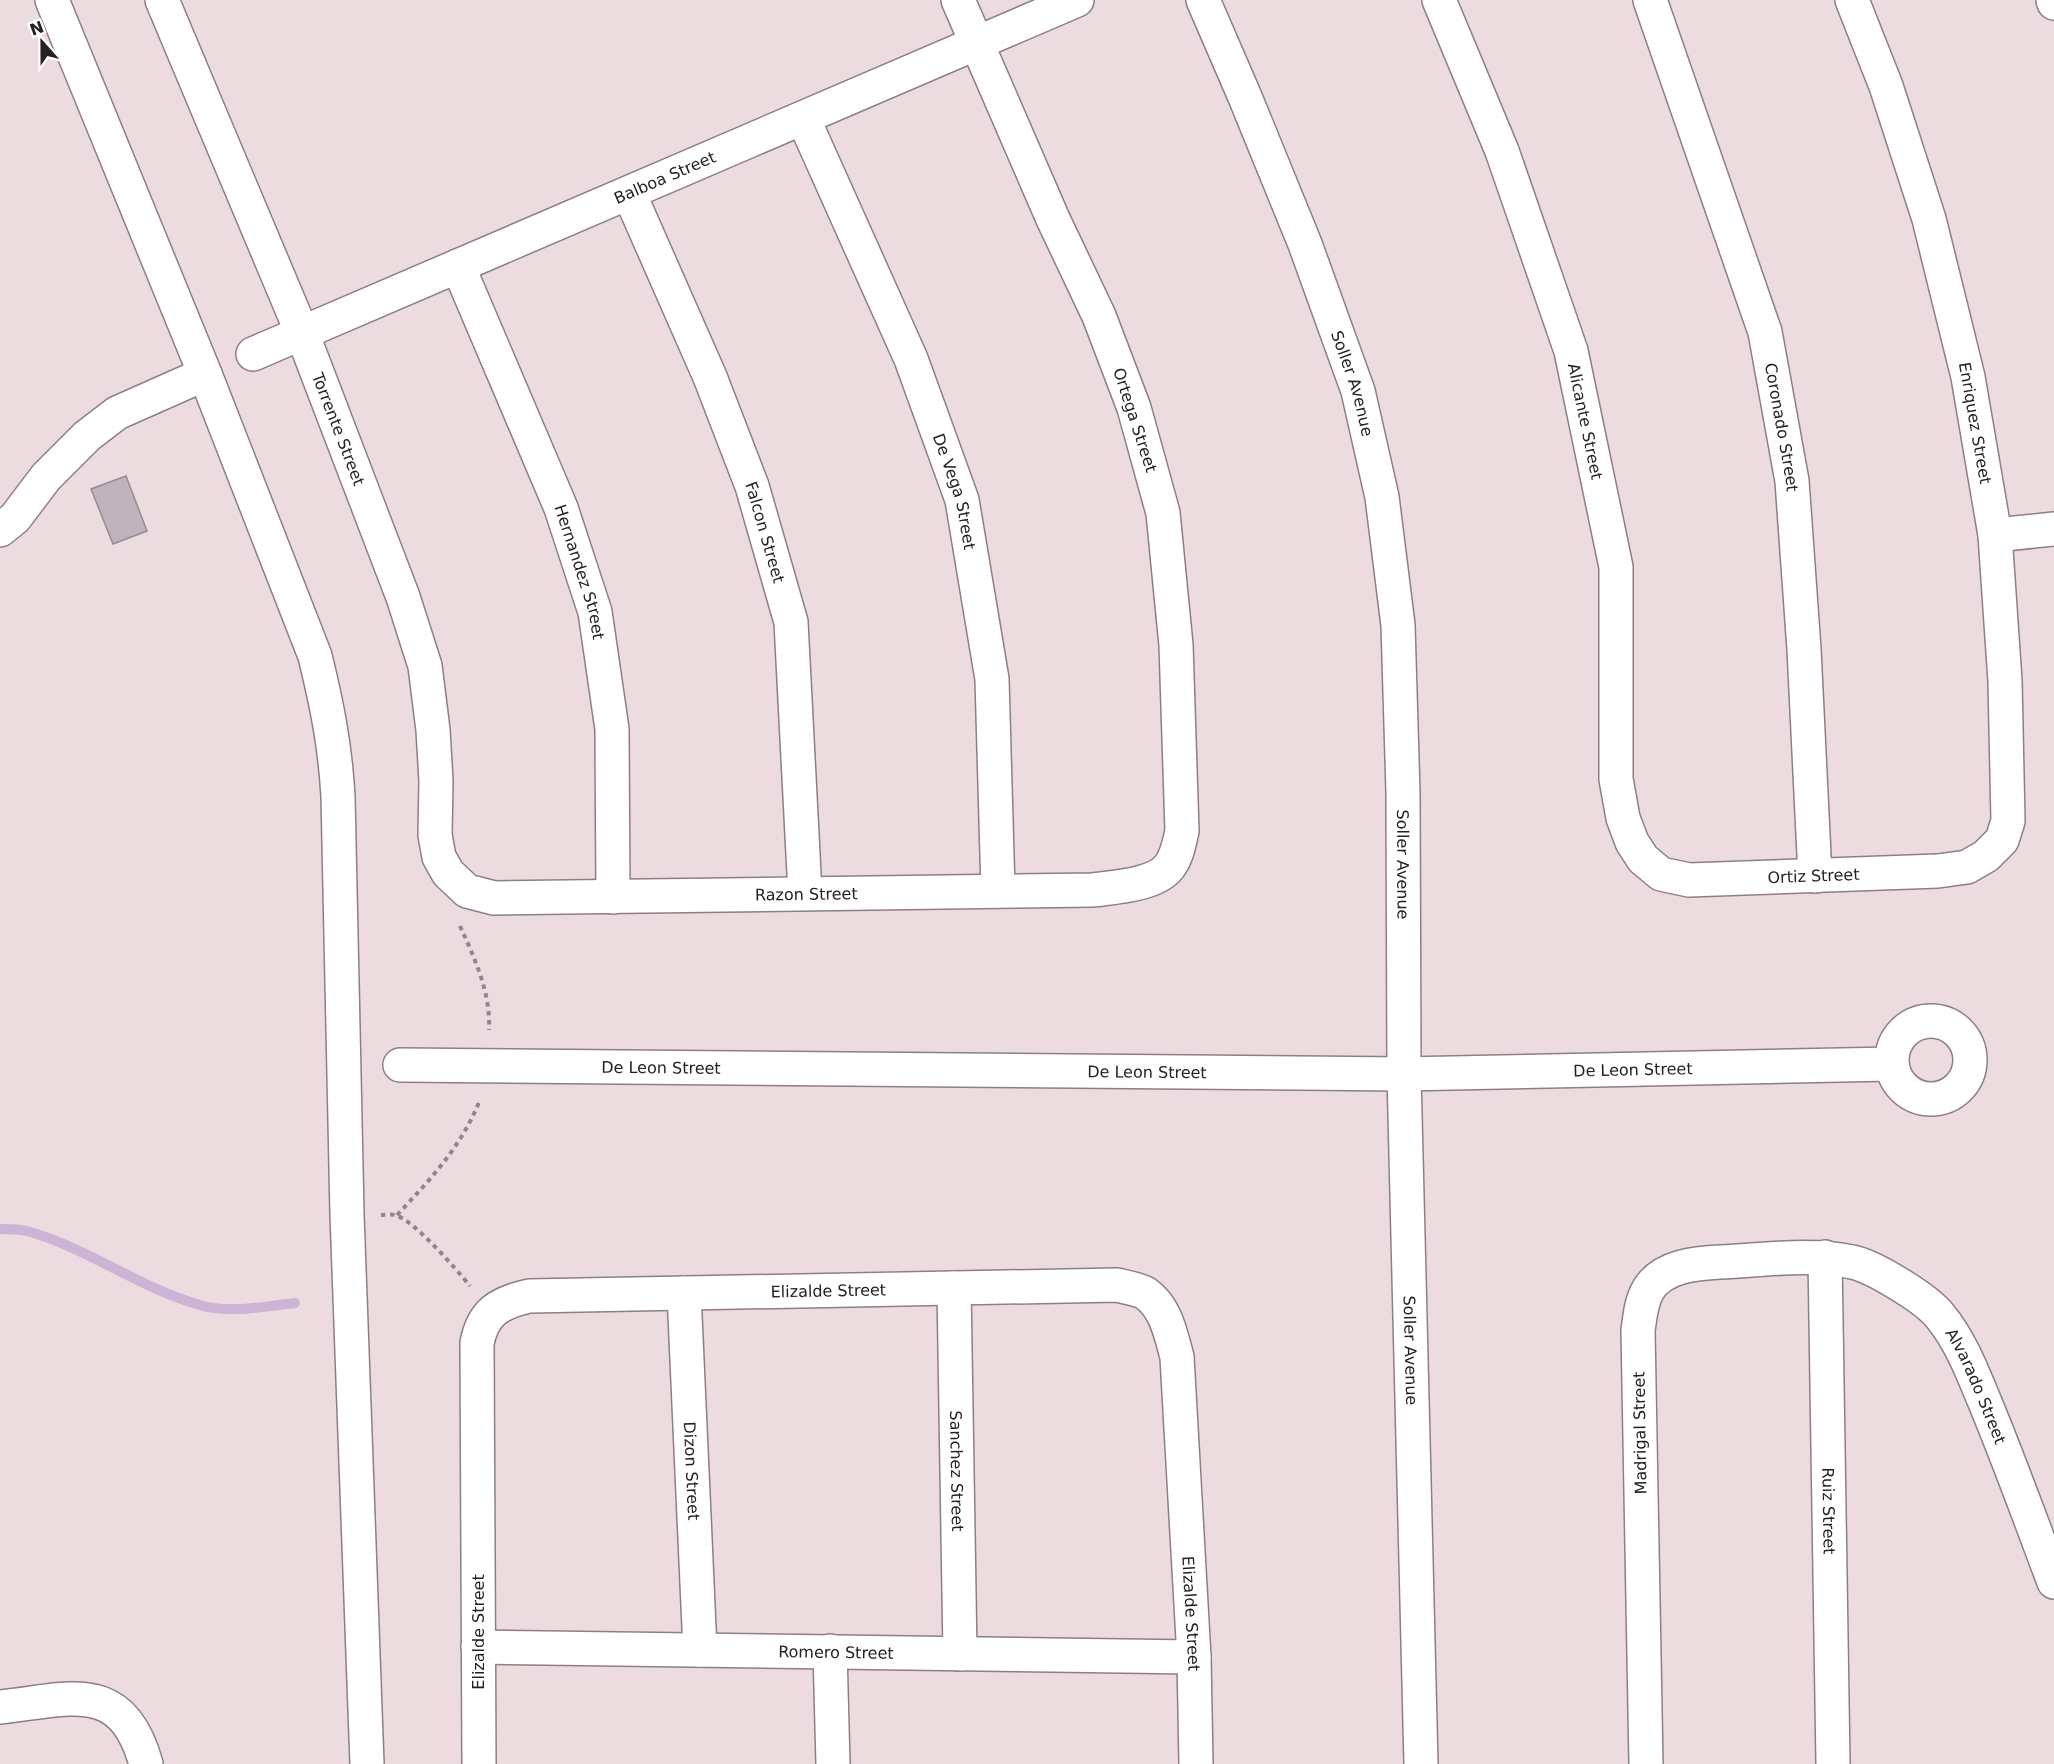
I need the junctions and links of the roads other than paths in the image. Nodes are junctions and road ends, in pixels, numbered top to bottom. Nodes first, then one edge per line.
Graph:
1 (52, 0) edge
2 (162, 0) edge
3 (958, 0) edge
4 (1077, 0) edge
5 (1203, 0) edge
6 (1439, 0) edge
7 (1650, 0) edge
8 (1852, 0) edge
9 (977, 43) junction
10 (803, 118) junction
11 (629, 193) junction
12 (458, 266) junction
13 (302, 333) junction
14 (253, 354) dead end
15 (205, 375) junction
16 (2054, 529) edge
17 (0, 530) edge
18 (1995, 535) junction
19 (1986, 856) joint
20 (1644, 859) joint
21 (1169, 868) joint
22 (448, 873) joint
23 (1815, 876) junction
24 (998, 891) junction
25 (805, 893) junction
26 (613, 897) junction
27 (1892, 1064) dead end
28 (400, 1065) dead end
29 (1404, 1074) junction
30 (1825, 1257) junction
31 (954, 1288) junction
32 (684, 1293) junction
33 (2054, 1582) edge
34 (478, 1647) junction
35 (700, 1650) junction
36 (830, 1651) junction
37 (960, 1653) junction
38 (1194, 1657) junction
39 (0, 1707) edge
40 (146, 1764) edge
41 (367, 1764) edge
42 (479, 1764) edge
43 (833, 1764) edge
44 (1196, 1764) edge
45 (1421, 1764) edge
46 (1646, 1764) edge
47 (1833, 1764) edge

1 - 15 street
2 - 13 street, Torrente Street
3 - 9 street, Ortega Street
4 - 9 street, Balboa Street
5 - 29 street, Soller Avenue
6 - 20 street, Alicante Street
7 - 23 street, Coronado Street
8 - 18 street, Enriquez Street
9 - 10 street, Balboa Street
9 - 21 street, Ortega Street
10 - 11 street, Balboa Street
10 - 24 street, De Vega Street
11 - 12 street, Balboa Street
11 - 25 street, Falcon Street
12 - 13 street, Balboa Street
12 - 26 street, Hernandez Street
13 - 14 street, Balboa Street
13 - 22 street, Torrente Street
15 - 17 street
15 - 41 street
16 - 18 street
18 - 19 street, Enriquez Street
19 - 23 street, Ortiz Street
20 - 23 street, Ortiz Street
21 - 24 street, Razon Street
22 - 26 street, Razon Street
24 - 25 street, Razon Street
25 - 26 street, Razon Street
27 - 29 street, De Leon Street
28 - 29 street, De Leon Street
29 - 45 street, Soller Avenue
30 - 33 street, Alvarado Street
30 - 46 street, Madrigal Street
30 - 47 street, Ruiz Street
31 - 32 street, Elizalde Street
31 - 37 street, Sanchez Street
31 - 38 street, Elizalde Street
32 - 34 street, Elizalde Street
32 - 35 street, Dizon Street
34 - 35 street, Romero Street
34 - 42 street, Elizalde Street
35 - 36 street, Romero Street
36 - 37 street, Romero Street
36 - 43 street
37 - 38 street, Romero Street
38 - 44 street, Elizalde Street
39 - 40 street

